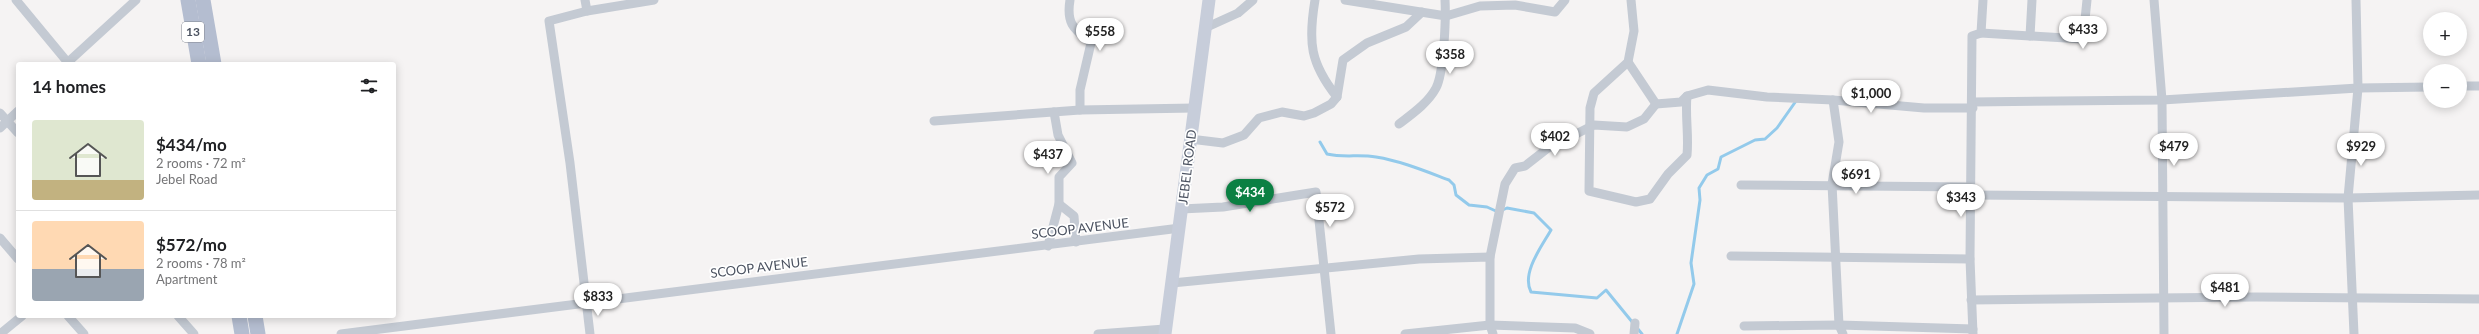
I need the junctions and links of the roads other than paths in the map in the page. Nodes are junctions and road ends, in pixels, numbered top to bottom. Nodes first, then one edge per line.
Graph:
1 (16, 0) edge
2 (188, 0) edge
3 (203, 0) edge
4 (584, 0) edge
5 (654, 0) edge
6 (1070, 0) edge
7 (1209, 0) edge
8 (1253, 0) edge
9 (1315, 0) edge
10 (1345, 0) edge
11 (1445, 0) edge
12 (1565, 0) edge
13 (1632, 0) edge
14 (1983, 0) edge
15 (2032, 0) edge
16 (2087, 0) edge
17 (2154, 0) edge
18 (2158, 0) edge
19 (2356, 0) edge
20 (131, 2) edge
21 (587, 11) junction
22 (1422, 12) junction
23 (1446, 16) junction
24 (1205, 28) junction
25 (1981, 34) junction
26 (2030, 36) junction
27 (67, 62) edge
28 (69, 62) edge
29 (199, 62) edge
30 (214, 62) edge
31 (1628, 62) junction
32 (2467, 86) edge
33 (2479, 86) edge
34 (2423, 87) edge
35 (2358, 88) junction
36 (1687, 96) junction
37 (1337, 97) junction
38 (1833, 100) junction
39 (2162, 100) junction
40 (1656, 104) junction
41 (1972, 105) junction
42 (1194, 108) junction
43 (1080, 110) junction
44 (1054, 112) junction
45 (0, 113) edge
46 (16, 113) edge
47 (7, 121) junction
48 (934, 121) dead end
49 (1399, 124) dead end
50 (1588, 127) junction
51 (0, 128) edge
52 (16, 131) edge
53 (1190, 139) junction
54 (1832, 184) junction
55 (1741, 185) dead end
56 (1971, 191) junction
57 (2479, 195) edge
58 (2164, 196) junction
59 (2348, 198) junction
60 (1059, 204) junction
61 (1182, 209) junction
62 (1180, 228) junction
63 (0, 238) edge
64 (1076, 242) junction
65 (1048, 246) junction
66 (1731, 256) dead end
67 (1835, 256) junction
68 (16, 257) edge
69 (1490, 257) junction
70 (1970, 259) junction
71 (1323, 267) junction
72 (1172, 283) junction
73 (2164, 298) junction
74 (2354, 298) junction
75 (2479, 299) edge
76 (1971, 300) junction
77 (586, 302) junction
78 (20, 318) edge
79 (70, 318) edge
80 (180, 318) edge
81 (239, 318) edge
82 (256, 318) edge
83 (1635, 323) dead end
84 (1744, 326) dead end
85 (1833, 329) edge
86 (410, 330) edge
87 (1491, 330) edge
88 (1165, 331) edge
89 (1973, 332) edge
90 (0, 334) edge
91 (84, 334) edge
92 (194, 334) edge
93 (242, 334) edge
94 (258, 334) edge
95 (341, 334) edge
96 (590, 334) edge
97 (1098, 334) edge
98 (1331, 334) edge
99 (1405, 334) edge
100 (1590, 334) edge
101 (1634, 334) edge
102 (1843, 334) edge
103 (2164, 334) edge
104 (2354, 334) edge

1 - 27 street
2 - 29 main road, 13
3 - 30 main road
4 - 21 street
5 - 21 street
6 - 43 street
7 - 24 main road, JEBEL ROAD
8 - 24 street
9 - 37 street
10 - 22 street
11 - 23 street
12 - 23 street
13 - 31 street
14 - 25 street
15 - 26 street
16 - 26 street
17 - 18 street
17 - 39 street
19 - 35 street
20 - 28 street
21 - 77 street
22 - 23 street
22 - 37 street
23 - 49 street
24 - 42 main road, JEBEL ROAD
25 - 26 street
25 - 41 street
31 - 40 street
31 - 50 street
32 - 33 street
34 - 35 street
35 - 39 street
35 - 59 street
36 - 38 street
36 - 40 street
36 - 50 street
37 - 53 street
38 - 41 street
38 - 54 street
39 - 41 street
39 - 58 street
40 - 50 street
41 - 56 street
42 - 43 street
42 - 53 main road, JEBEL ROAD
43 - 44 street
44 - 48 street
44 - 60 street
45 - 47 street
46 - 47 street
47 - 51 street
47 - 52 street
50 - 69 street
53 - 61 main road, JEBEL ROAD
54 - 55 street
54 - 56 street
54 - 67 street
56 - 58 street
56 - 70 street
57 - 59 street
58 - 59 street
58 - 73 street
59 - 74 street
60 - 64 street
60 - 65 street
61 - 62 main road, JEBEL ROAD
61 - 71 street
62 - 64 street, SCOOP AVENUE
62 - 72 main road, JEBEL ROAD
63 - 68 street
64 - 65 street, SCOOP AVENUE
65 - 77 street, SCOOP AVENUE
66 - 67 street
67 - 70 street
67 - 85 street
69 - 71 street
69 - 87 street
70 - 76 street
71 - 72 street
71 - 98 street
72 - 88 main road, JEBEL ROAD
73 - 74 street
73 - 76 street
73 - 103 street
74 - 75 street
74 - 104 street
76 - 89 street
77 - 86 street, SCOOP AVENUE
77 - 96 street
78 - 90 street
79 - 91 street
80 - 92 street
81 - 93 main road
82 - 94 main road
83 - 101 street
84 - 85 street
85 - 89 street
85 - 102 street
86 - 95 street, SCOOP AVENUE
87 - 99 street
87 - 100 street
88 - 97 street

